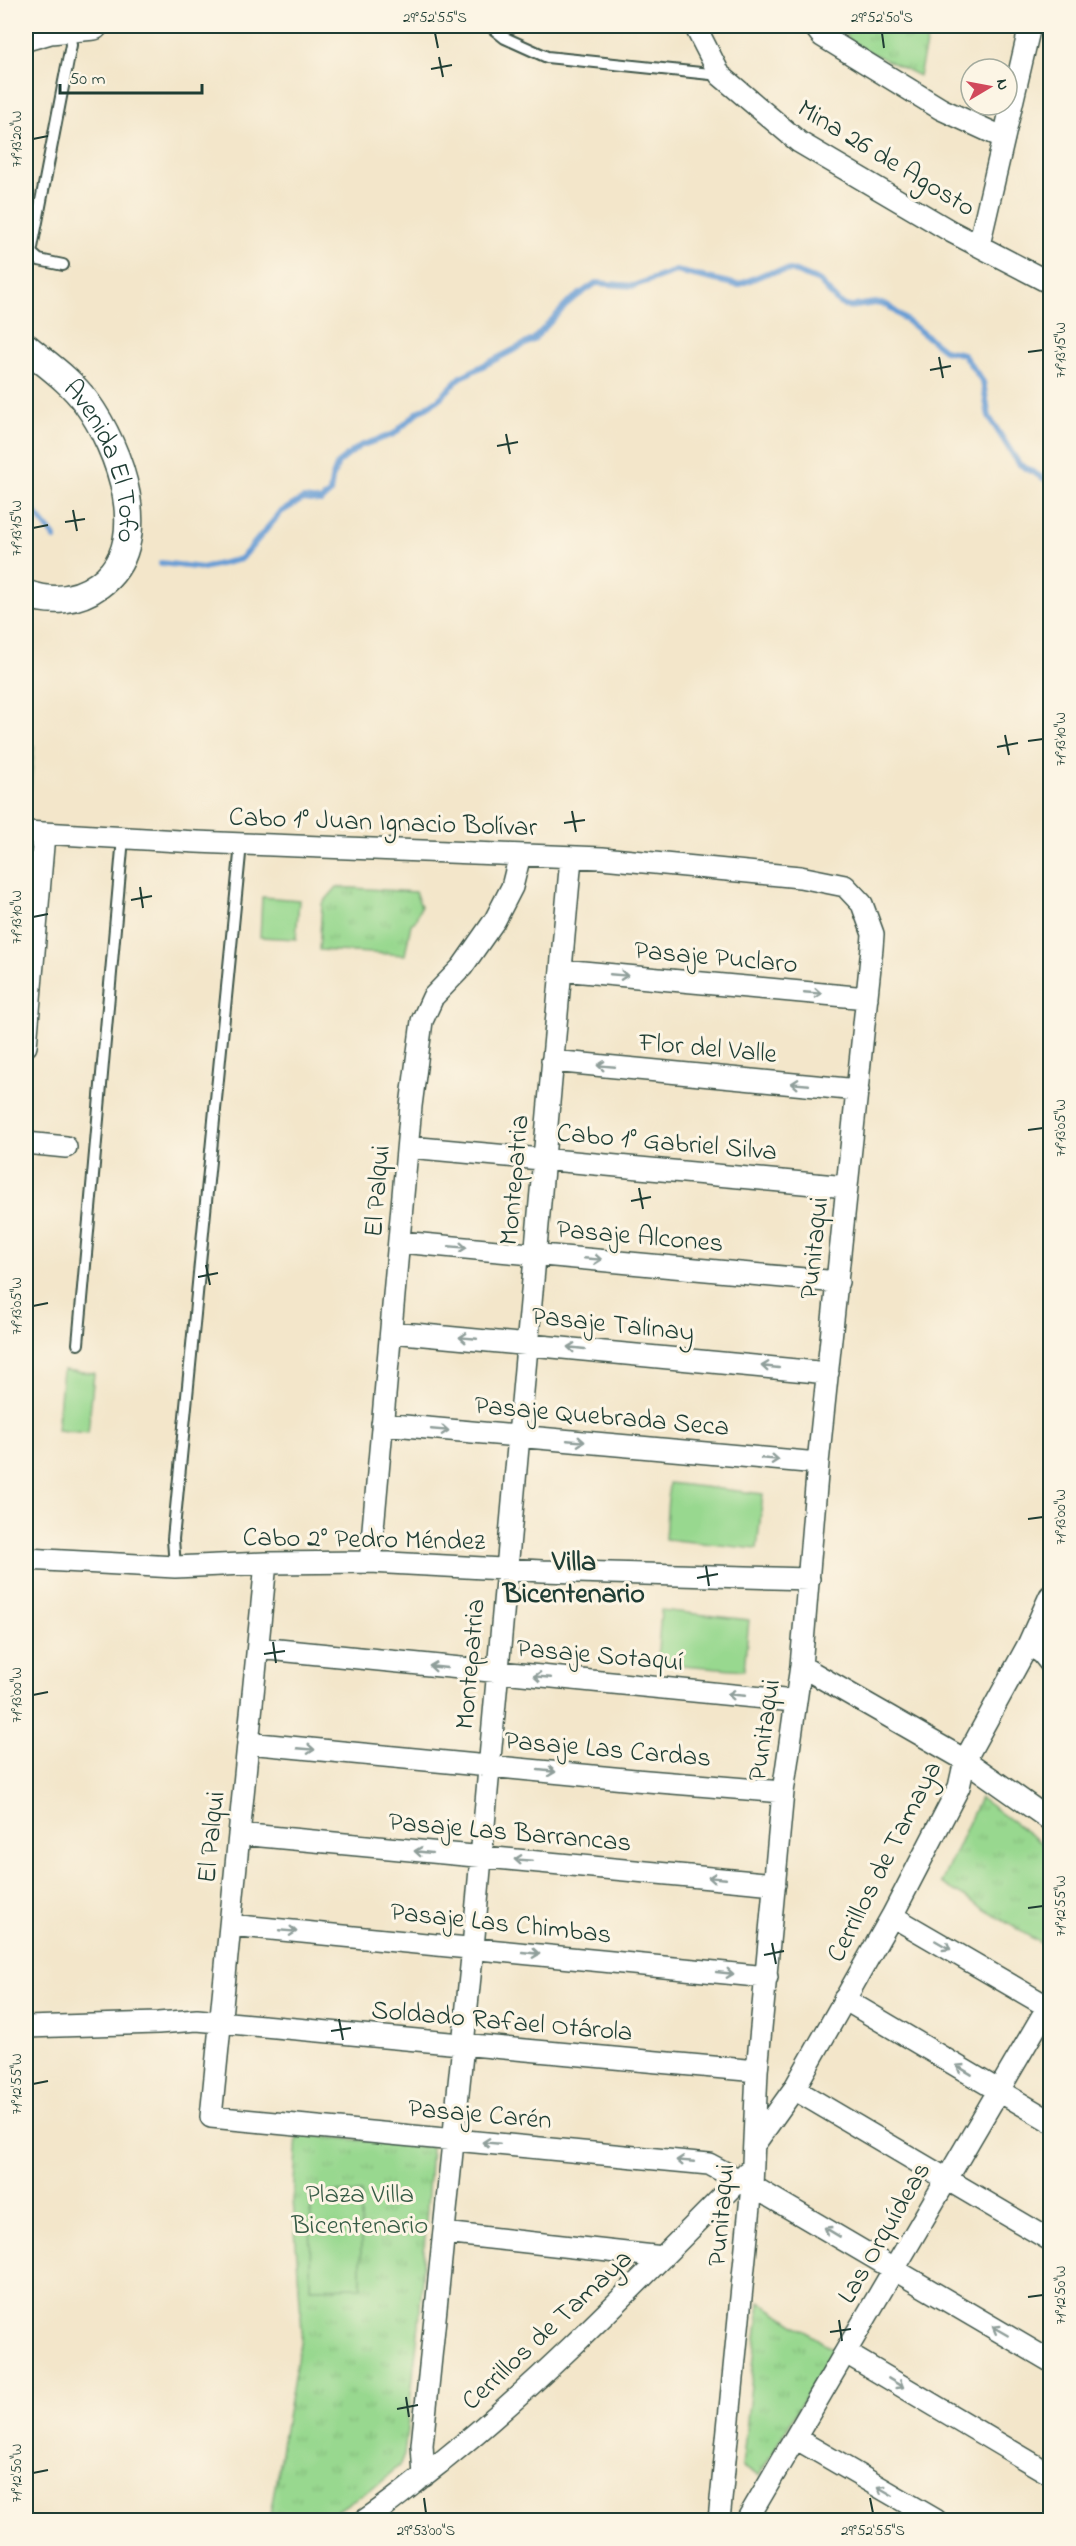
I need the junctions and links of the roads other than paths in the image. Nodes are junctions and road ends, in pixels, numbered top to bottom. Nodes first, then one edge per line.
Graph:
1 (490, 26) edge
2 (695, 26) edge
3 (814, 26) edge
4 (1030, 26) edge
5 (81, 27) edge
6 (26, 37) edge
7 (720, 75) junction
8 (1004, 138) junction
9 (979, 245) junction
10 (63, 265) dead end
11 (1050, 283) edge
12 (26, 347) edge
13 (26, 594) edge
14 (35, 833) edge
15 (123, 838) junction
16 (241, 844) junction
17 (520, 855) junction
18 (571, 858) junction
19 (872, 948) joint
20 (561, 970) junction
21 (867, 998) junction
22 (26, 1046) edge
23 (552, 1061) junction
24 (858, 1090) junction
25 (26, 1143) edge
26 (409, 1146) junction
27 (66, 1147) dead end
28 (543, 1159) junction
29 (847, 1186) junction
30 (400, 1242) junction
31 (535, 1254) junction
32 (838, 1282) junction
33 (392, 1332) junction
34 (526, 1343) junction
35 (78, 1344) dead end
36 (828, 1373) junction
37 (382, 1424) junction
38 (518, 1436) junction
39 (818, 1463) junction
40 (26, 1559) edge
41 (370, 1562) junction
42 (266, 1563) junction
43 (175, 1567) junction
44 (506, 1569) junction
45 (809, 1579) junction
46 (1050, 1596) edge
47 (1028, 1645) junction
48 (258, 1648) junction
49 (1050, 1663) edge
50 (801, 1666) junction
51 (497, 1673) junction
52 (795, 1701) junction
53 (248, 1743) junction
54 (965, 1760) junction
55 (489, 1765) junction
56 (783, 1792) junction
57 (1050, 1820) edge
58 (239, 1834) junction
59 (481, 1856) junction
60 (775, 1884) junction
61 (892, 1916) junction
62 (230, 1925) junction
63 (473, 1947) junction
64 (767, 1977) junction
65 (844, 1999) junction
66 (1050, 2006) edge
67 (221, 2021) junction
68 (26, 2027) edge
69 (462, 2044) junction
70 (757, 2071) junction
71 (794, 2089) junction
72 (1000, 2092) junction
73 (211, 2117) joint
74 (1050, 2121) edge
75 (454, 2139) junction
76 (750, 2169) junction
77 (947, 2179) junction
78 (444, 2233) junction
79 (1050, 2240) edge
80 (663, 2257) junction
81 (894, 2270) junction
82 (846, 2353) junction
83 (1050, 2361) edge
84 (795, 2438) junction
85 (1050, 2474) edge
86 (424, 2476) junction
87 (719, 2516) edge
88 (365, 2520) edge
89 (740, 2520) edge
90 (747, 2520) edge
91 (936, 2520) edge

1 - 7 lane
2 - 7 street, Mina 26 de Agosto
3 - 8 street
4 - 8 street
5 - 6 street
5 - 10 lane
7 - 9 street, Mina 26 de Agosto
8 - 9 street
9 - 11 street, Mina 26 de Agosto
12 - 13 street, Avenida El Tofo
14 - 15 street, Cabo 1° Juan Ignacio Bolívar
14 - 22 street
15 - 16 street, Cabo 1° Juan Ignacio Bolívar
15 - 35 lane
16 - 17 street, Cabo 1° Juan Ignacio Bolívar
16 - 43 lane
17 - 18 street, Cabo 1° Juan Ignacio Bolívar
17 - 26 street, El Palqui
18 - 19 street, Cabo 1° Juan Ignacio Bolívar
18 - 20 street, Montepatria
19 - 21 street, Punitaqui
20 -> 21 street, Pasaje Puclaro
20 - 23 street, Montepatria
21 - 24 street, Punitaqui
24 -> 23 street, Flor del Valle
23 - 28 street, Montepatria
24 - 29 street, Punitaqui
25 - 27 street
26 - 28 street, Cabo 1° Gabriel Silva
26 - 30 street, El Palqui
28 - 29 street, Cabo 1° Gabriel Silva
28 - 31 street, Montepatria
29 - 32 street, Punitaqui
30 -> 31 street, Pasaje Alcones
30 - 33 street, El Palqui
31 -> 32 street, Pasaje Alcones
31 - 34 street, Montepatria
32 - 36 street, Punitaqui
34 -> 33 street, Pasaje Talinay
33 - 37 street, El Palqui
36 -> 34 street, Pasaje Talinay
34 - 38 street, Montepatria
36 - 39 street, Punitaqui
37 -> 38 street, Pasaje Quebrada Seca
37 - 41 street, El Palqui
38 -> 39 street, Pasaje Quebrada Seca
38 - 44 street, Montepatria
39 - 45 street, Punitaqui
40 - 43 street, Cabo 2° Pedro Méndez
41 - 42 street, Cabo 2° Pedro Méndez
41 - 44 street, Cabo 2° Pedro Méndez
42 - 43 street, Cabo 2° Pedro Méndez
42 - 48 street, El Palqui
44 - 45 street, Cabo 2° Pedro Méndez
44 - 51 street, Montepatria
45 - 50 street, Punitaqui
46 - 47 street, Cerrillos de Tamaya
47 - 49 street
47 - 54 street, Cerrillos de Tamaya
51 -> 48 street, Pasaje Sotaquí
48 - 53 street, El Palqui
50 - 52 street, Punitaqui
50 - 54 street
52 -> 51 street, Pasaje Sotaquí
51 - 55 street, Montepatria
52 - 56 street, Punitaqui
53 -> 55 street, Pasaje Las Cardas
53 - 58 street, El Palqui
54 - 57 street
54 - 61 street, Cerrillos de Tamaya
55 -> 56 street, Pasaje Las Cardas
55 - 59 street, Montepatria
56 - 60 street, Punitaqui
59 -> 58 street, Pasaje Las Barrancas
58 - 62 street, El Palqui
60 -> 59 street, Pasaje Las Barrancas
59 - 63 street, Montepatria
60 - 64 street, Punitaqui
61 - 65 street, Cerrillos de Tamaya
61 -> 66 street
62 -> 63 street, Pasaje Las Chimbas
62 - 67 street, El Palqui
63 -> 64 street, Pasaje Las Chimbas
63 - 69 street, Montepatria
64 - 70 street, Punitaqui
65 - 71 street, Cerrillos de Tamaya
72 -> 65 street
66 - 72 street, Las Orquídeas
67 - 68 street, Soldado Rafael Otárola
67 - 69 street, Soldado Rafael Otárola
67 - 73 street, El Palqui
69 - 70 street, Soldado Rafael Otárola
69 - 75 street, Montepatria
70 - 76 street, Punitaqui
71 - 76 street, Cerrillos de Tamaya
71 - 77 street
72 - 74 street
72 - 77 street, Las Orquídeas
73 - 75 street, Pasaje Carén
76 -> 75 street, Pasaje Carén
75 - 78 street, Montepatria
76 - 80 street, Cerrillos de Tamaya
81 -> 76 street, Pasaje Carén
76 - 87 street, Punitaqui
77 - 79 street
77 - 81 street, Las Orquídeas
78 - 80 street
78 - 86 street, Montepatria
80 - 86 street, Cerrillos de Tamaya
81 - 82 street, Las Orquídeas
83 -> 81 street, Pasaje Carén
82 - 84 street, Las Orquídeas
82 -> 85 street
84 - 90 street, Las Orquídeas
91 -> 84 street
86 - 88 street, Cerrillos de Tamaya
87 - 89 street

